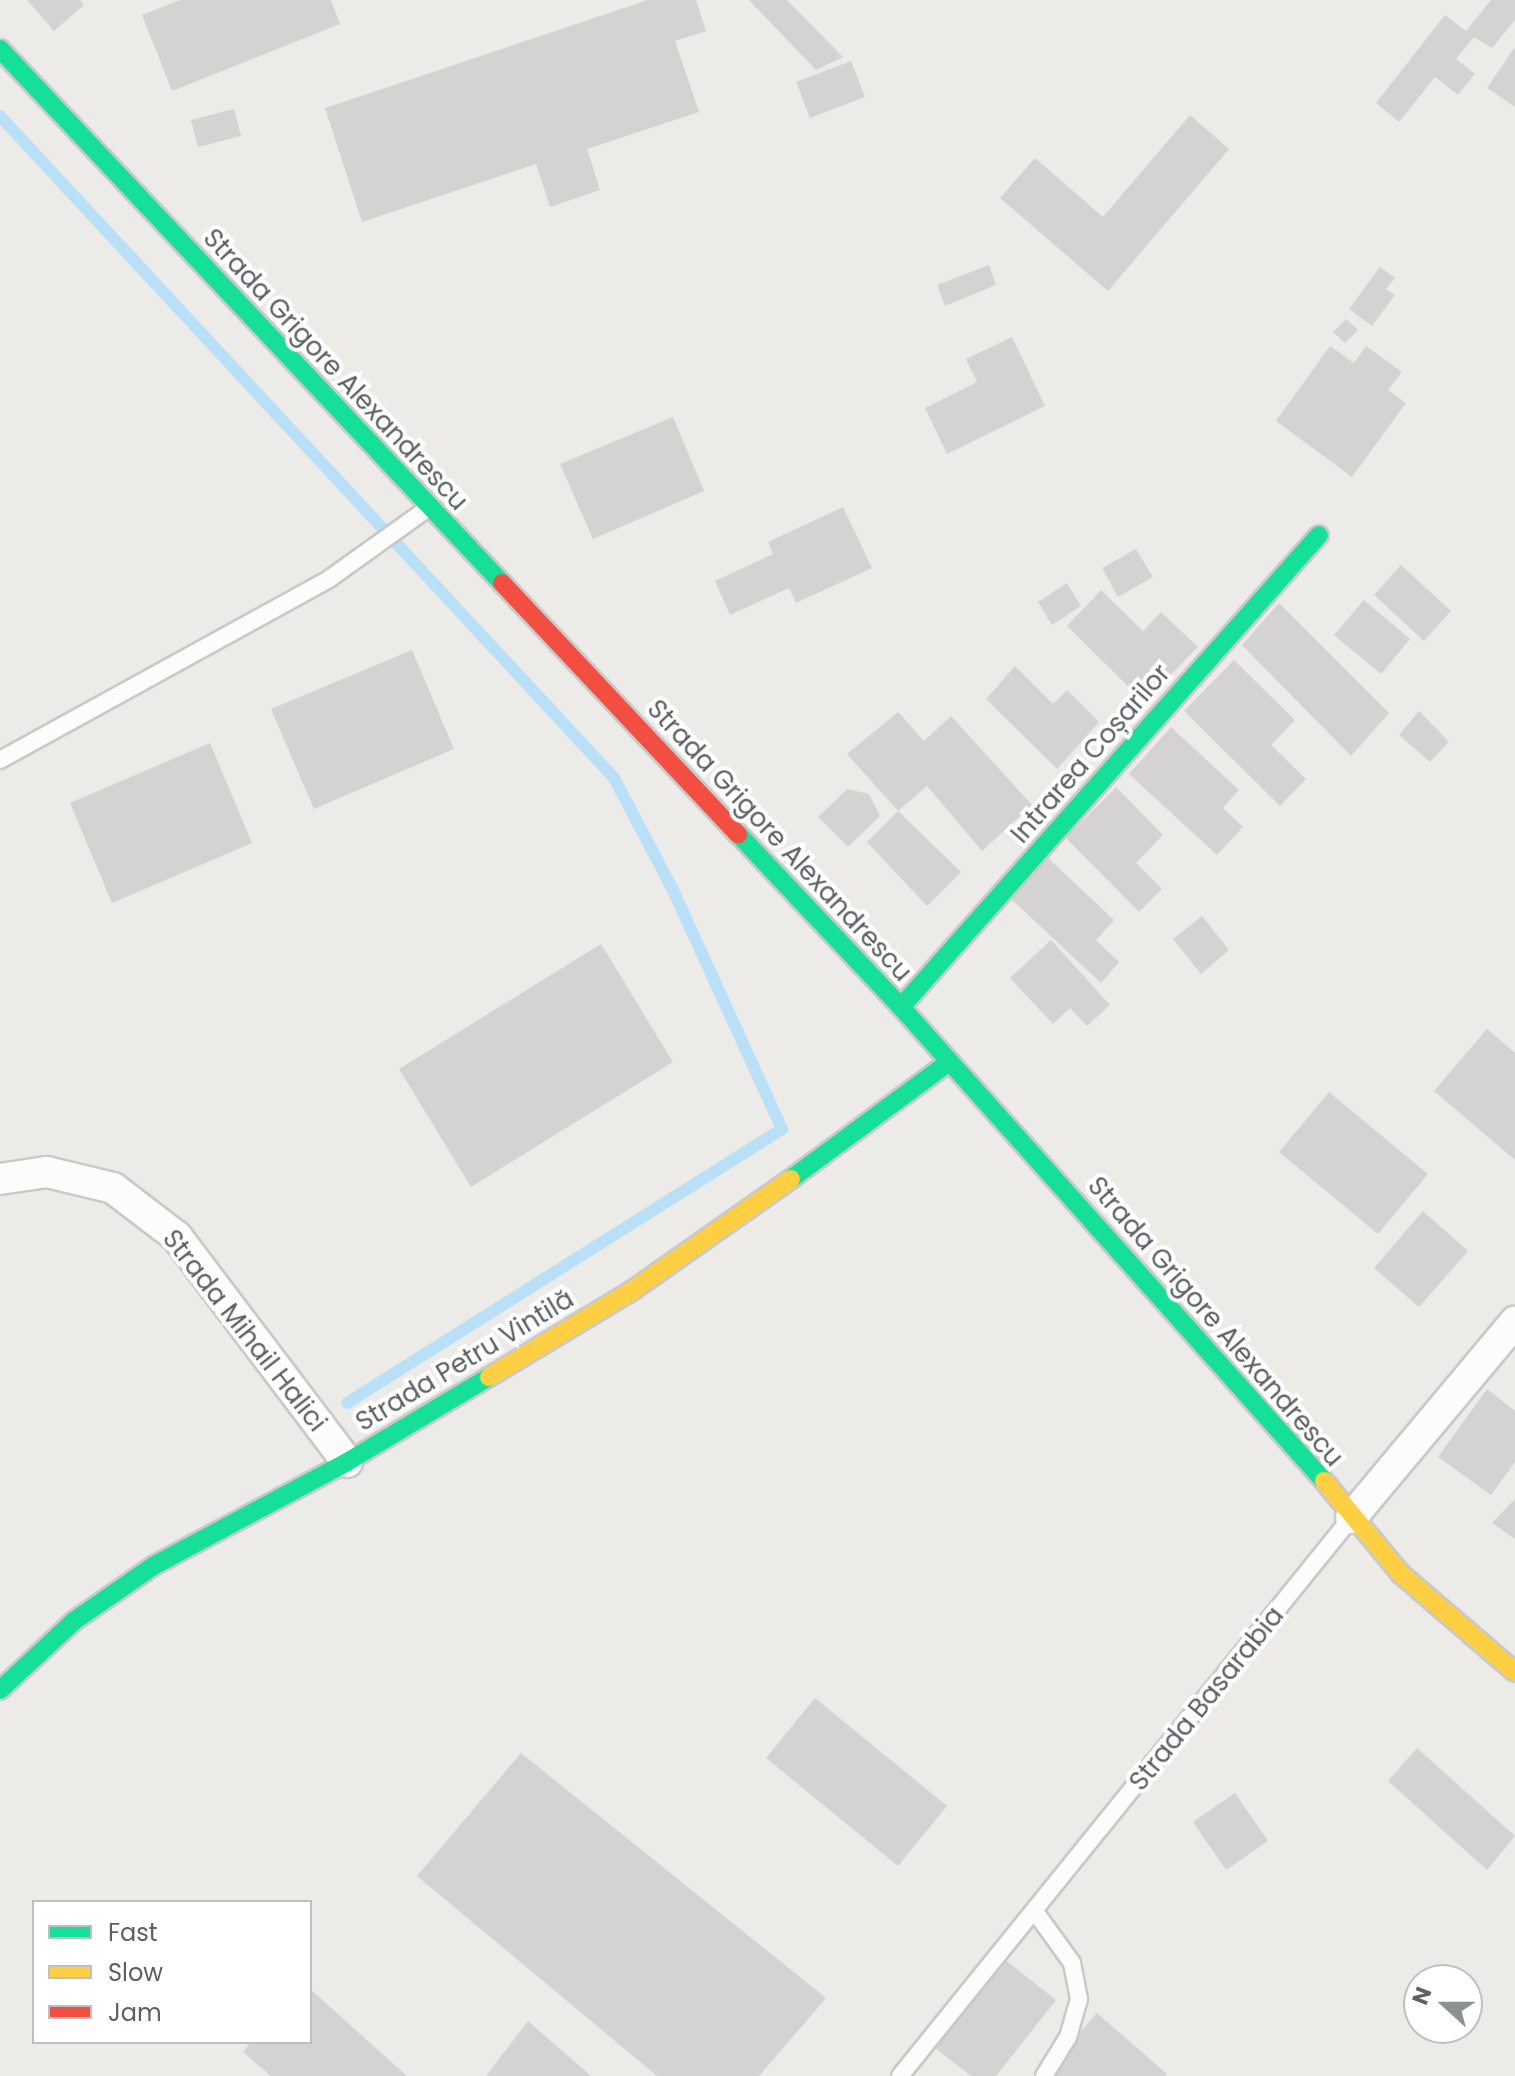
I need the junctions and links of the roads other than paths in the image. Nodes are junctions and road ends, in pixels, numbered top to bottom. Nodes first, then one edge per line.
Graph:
1 (0, 49) edge
2 (428, 508) junction
3 (1319, 535) dead end
4 (0, 760) edge
5 (901, 1007) junction
6 (949, 1062) junction
7 (0, 1179) edge
8 (1515, 1322) edge
9 (347, 1462) junction
10 (1351, 1518) junction
11 (1515, 1672) edge
12 (0, 1690) edge
13 (1036, 1913) junction
14 (900, 2076) edge
15 (1044, 2076) edge

1 - 2 street, Strada Grigore Alexandrescu
2 - 4 lane
2 - 5 street, Strada Grigore Alexandrescu
3 - 5 street, Intrarea Coșarilor
5 - 6 street, Strada Grigore Alexandrescu
6 - 9 street, Strada Petru Vintilă
6 - 10 street, Strada Grigore Alexandrescu
7 - 9 street, Strada Mihail Halici
8 - 10 street, Strada Basarabia
9 - 12 street, Strada Petru Vintilă
10 - 11 street, Strada Grigore Alexandrescu
10 - 13 lane, Strada Basarabia
13 - 14 lane, Strada Basarabia
13 - 15 lane

